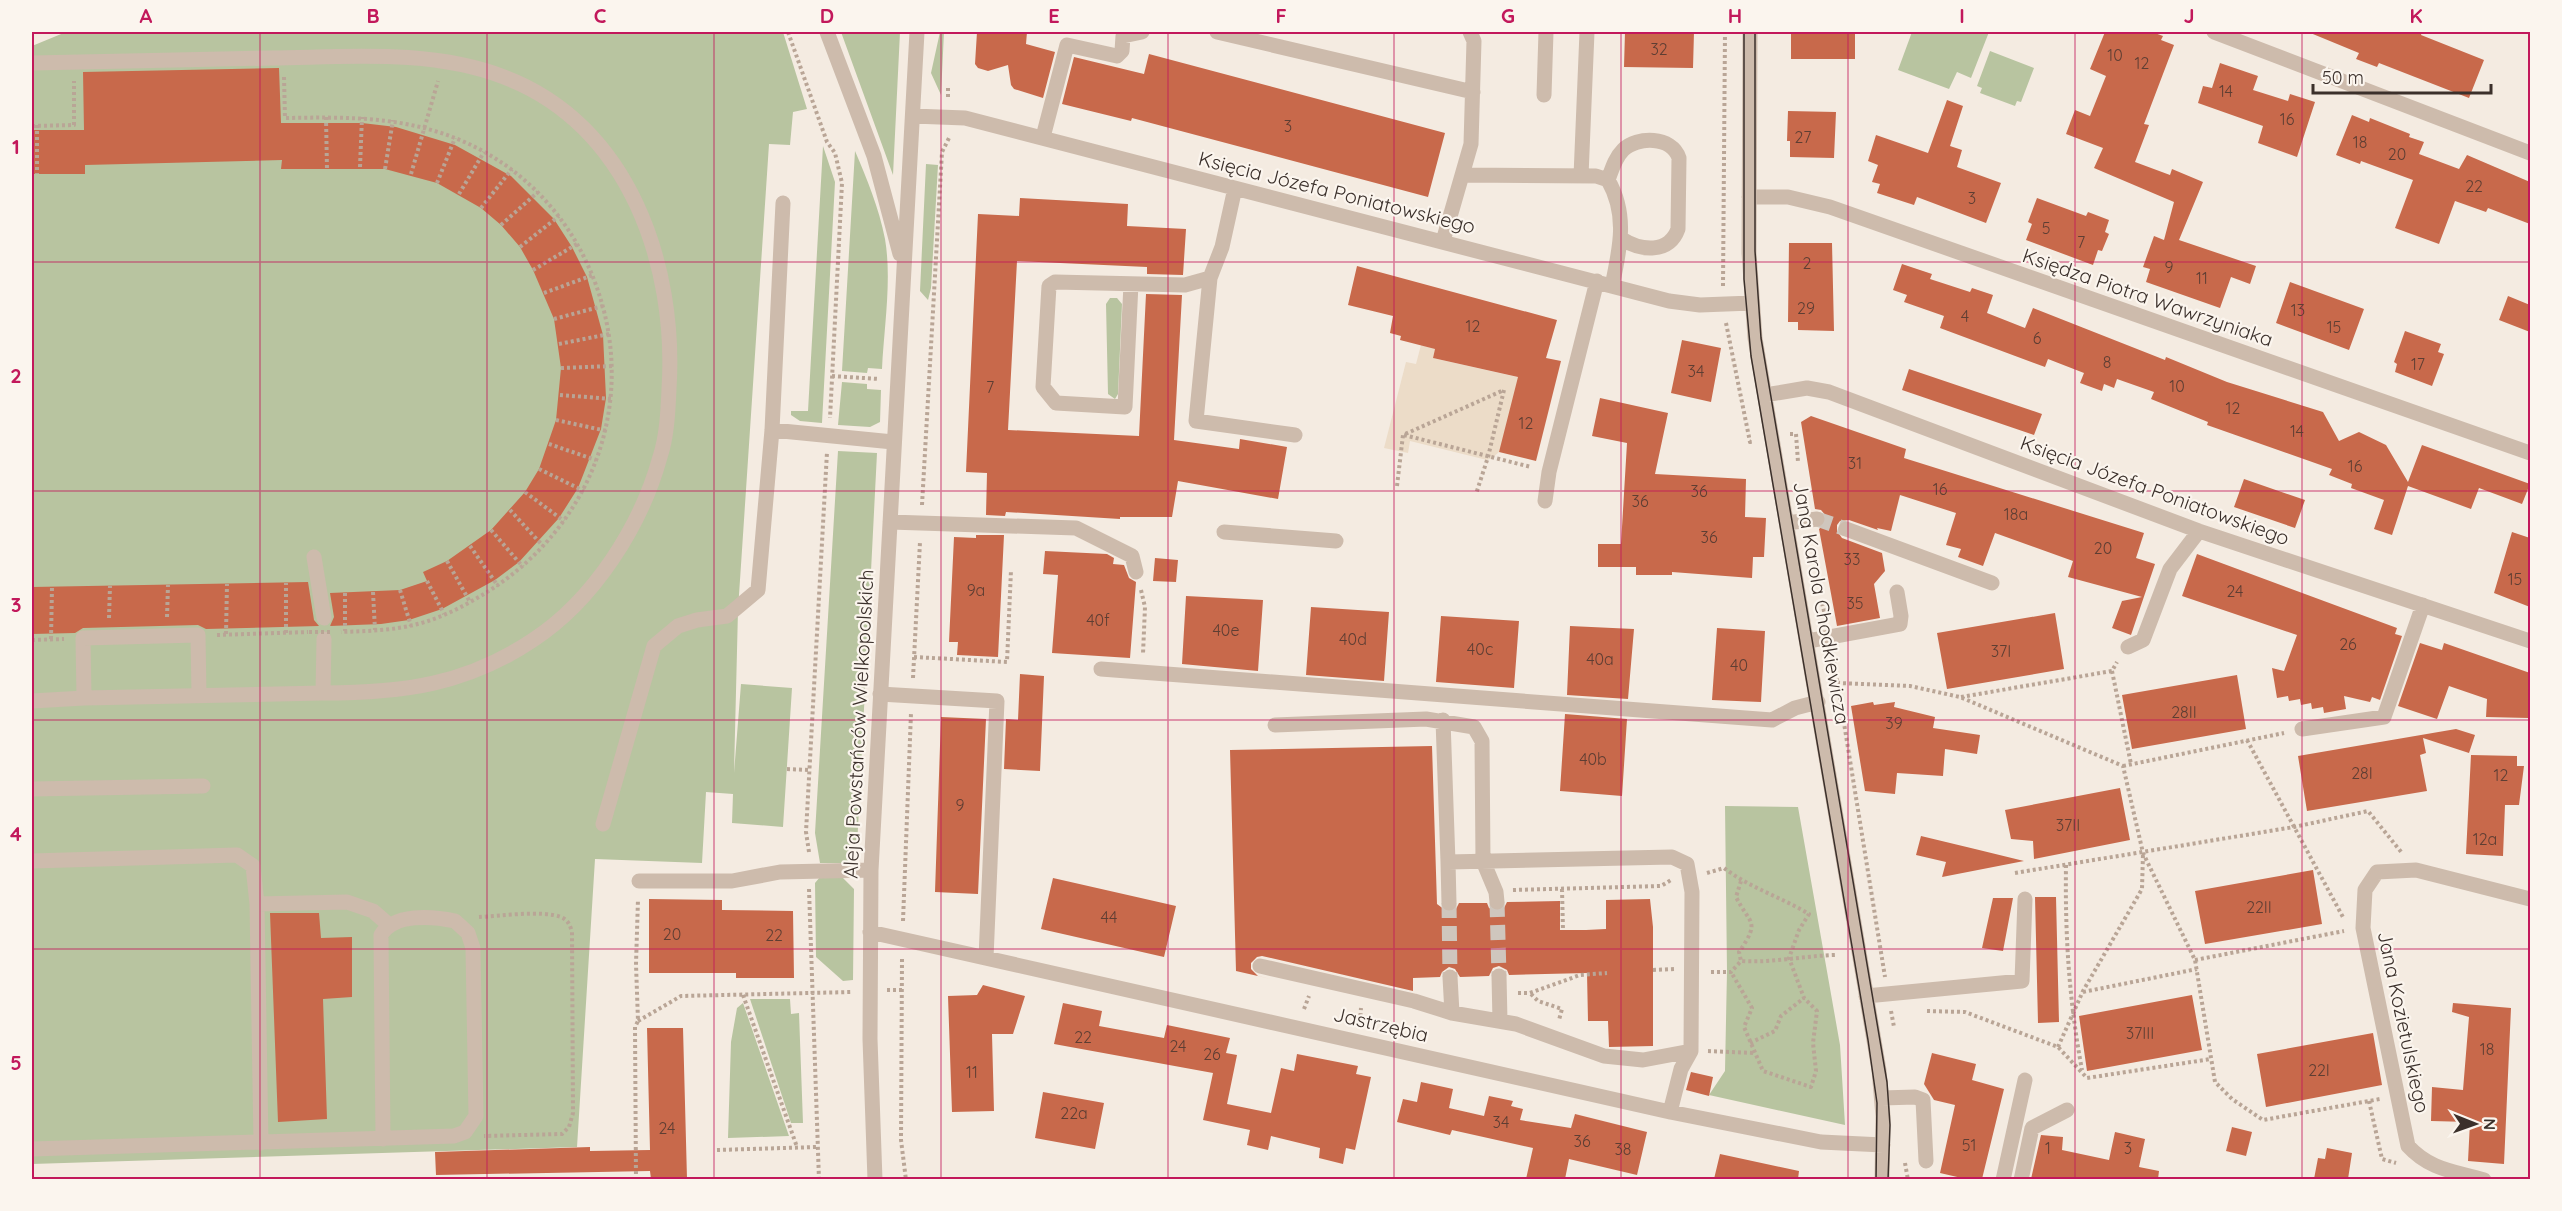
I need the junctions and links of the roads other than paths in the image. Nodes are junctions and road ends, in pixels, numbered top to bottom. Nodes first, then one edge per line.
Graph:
1 (827, 32) edge
2 (917, 32) edge
3 (1142, 32) edge
4 (1217, 32) edge
5 (1470, 32) edge
6 (1546, 32) edge
7 (1587, 32) edge
8 (1750, 32) edge
9 (2214, 32) edge
10 (33, 59) edge
11 (1473, 92) junction
12 (1544, 94) dead end
13 (913, 116) junction
14 (1043, 137) junction
15 (2530, 153) edge
16 (1463, 175) junction
17 (1581, 176) junction
18 (1608, 180) junction
19 (1235, 188) junction
20 (1749, 197) junction
21 (783, 202) dead end
22 (1622, 239) junction
23 (1443, 240) junction
24 (904, 272) junction
25 (1210, 278) junction
26 (1597, 281) junction
27 (1131, 284) junction
28 (1612, 286) junction
29 (1752, 303) junction
30 (1765, 395) junction
31 (772, 430) junction
32 (1295, 435) dead end
33 (893, 442) junction
34 (2530, 453) edge
35 (1545, 501) dead end
36 (1817, 519) tunnel mouth
37 (890, 522) junction
38 (1787, 523) junction
39 (1846, 529) tunnel mouth
40 (2199, 531) junction
41 (1224, 532) dead end
42 (1336, 541) dead end
43 (314, 557) dead end
44 (1136, 572) road end
45 (1992, 583) dead end
46 (1897, 592) dead end
47 (2423, 605) junction
48 (324, 618) dead end
49 (328, 636) road end
50 (1808, 641) junction
51 (2530, 641) edge
52 (2128, 647) road end
53 (1101, 669) dead end
54 (323, 693) junction
55 (880, 694) junction
56 (198, 696) junction
57 (84, 698) junction
58 (32, 701) edge
59 (1818, 702) junction
60 (1443, 720) junction
61 (1275, 725) dead end
62 (2302, 729) road end
63 (203, 786) dead end
64 (32, 789) edge
65 (603, 824) dead end
66 (32, 861) edge
67 (1483, 861) junction
68 (1448, 862) junction
69 (871, 870) junction
70 (639, 881) road end
71 (2530, 898) edge
72 (2025, 899) dead end
73 (1497, 902) tunnel mouth
74 (1449, 903) tunnel mouth
75 (258, 904) junction
76 (389, 925) junction
77 (870, 932) junction
78 (986, 958) junction
79 (1260, 966) dead end
80 (1499, 975) tunnel mouth
81 (1450, 977) tunnel mouth
82 (1866, 996) junction
83 (1452, 1013) junction
84 (1500, 1021) junction
85 (1698, 1051) junction
86 (2025, 1080) dead end
87 (1882, 1098) junction
88 (2067, 1110) dead end
89 (1670, 1112) junction
90 (382, 1139) junction
91 (261, 1143) junction
92 (1883, 1145) junction
93 (32, 1149) edge
94 (1926, 1161) dead end
95 (875, 1179) edge
96 (1882, 1179) edge
97 (2003, 1179) edge
98 (2021, 1179) edge
99 (2484, 1179) edge

1 - 24 street, Aleja Powstańców Wielkopolskich
2 - 13 street, Aleja Powstańców Wielkopolskich
3 - 14 street
4 - 11 street
5 - 11 street
6 - 12 street
7 - 17 street
8 - 20 street, Jana Karola Chodkiewicza
9 - 15 street
10 - 54 street
11 - 16 street
13 - 14 street, Księcia Józefa Poniatowskiego
13 - 24 street, Aleja Powstańców Wielkopolskich
14 - 19 street, Księcia Józefa Poniatowskiego
16 - 17 street
16 - 23 street
17 - 18 street
18 - 22 street
18 - 22 street
19 - 23 street, Księcia Józefa Poniatowskiego
19 - 25 street
20 - 29 street, Jana Karola Chodkiewicza
20 - 34 street, Księdza Piotra Wawrzyniaka
21 - 31 street
22 - 28 street
23 - 26 street, Księcia Józefa Poniatowskiego
24 - 33 street, Aleja Powstańców Wielkopolskich
25 - 27 street
25 - 32 street
26 - 28 street, Księcia Józefa Poniatowskiego
26 - 35 street
27 - 27 street
28 - 29 street, Księcia Józefa Poniatowskiego
29 - 30 street, Jana Karola Chodkiewicza
30 - 38 street, Jana Karola Chodkiewicza
30 - 40 street, Księcia Józefa Poniatowskiego
31 - 33 street
31 - 65 street
33 - 37 street, Aleja Powstańców Wielkopolskich
36 - 38 street
37 - 44 street
37 - 55 street, Aleja Powstańców Wielkopolskich
38 - 50 street, Jana Karola Chodkiewicza
39 - 45 street
40 - 47 street, Księcia Józefa Poniatowskiego
40 - 52 street
41 - 42 street
43 - 48 street
46 - 50 street
47 - 51 street, Księcia Józefa Poniatowskiego
47 - 62 street
49 - 54 street
50 - 59 street, Jana Karola Chodkiewicza
53 - 59 street
54 - 56 street
55 - 69 street, Aleja Powstańców Wielkopolskich
55 - 78 street
56 - 57 street
56 - 57 street
57 - 58 street
59 - 82 street, Jana Karola Chodkiewicza
60 - 61 street
60 - 67 street
60 - 68 street
63 - 64 street
66 - 75 street
67 - 68 street
67 - 73 street
67 - 85 street
68 - 74 street
69 - 70 street
69 - 77 street, Aleja Powstańców Wielkopolskich
71 - 99 street, Jana Kozietulskiego
72 - 82 street
75 - 76 street
75 - 91 street
76 - 90 street
76 - 90 street
77 - 78 street, Jastrzębia
77 - 95 street, Aleja Powstańców Wielkopolskich
78 - 89 street, Jastrzębia
79 - 83 street
80 - 84 street
81 - 83 street
82 - 87 street, Jana Karola Chodkiewicza
83 - 84 street
84 - 85 street
85 - 89 street
86 - 97 street
87 - 92 street, Jana Karola Chodkiewicza
87 - 94 street
88 - 98 street
89 - 92 street, Jastrzębia
90 - 91 street
91 - 93 street
92 - 96 street, Jana Karola Chodkiewicza

